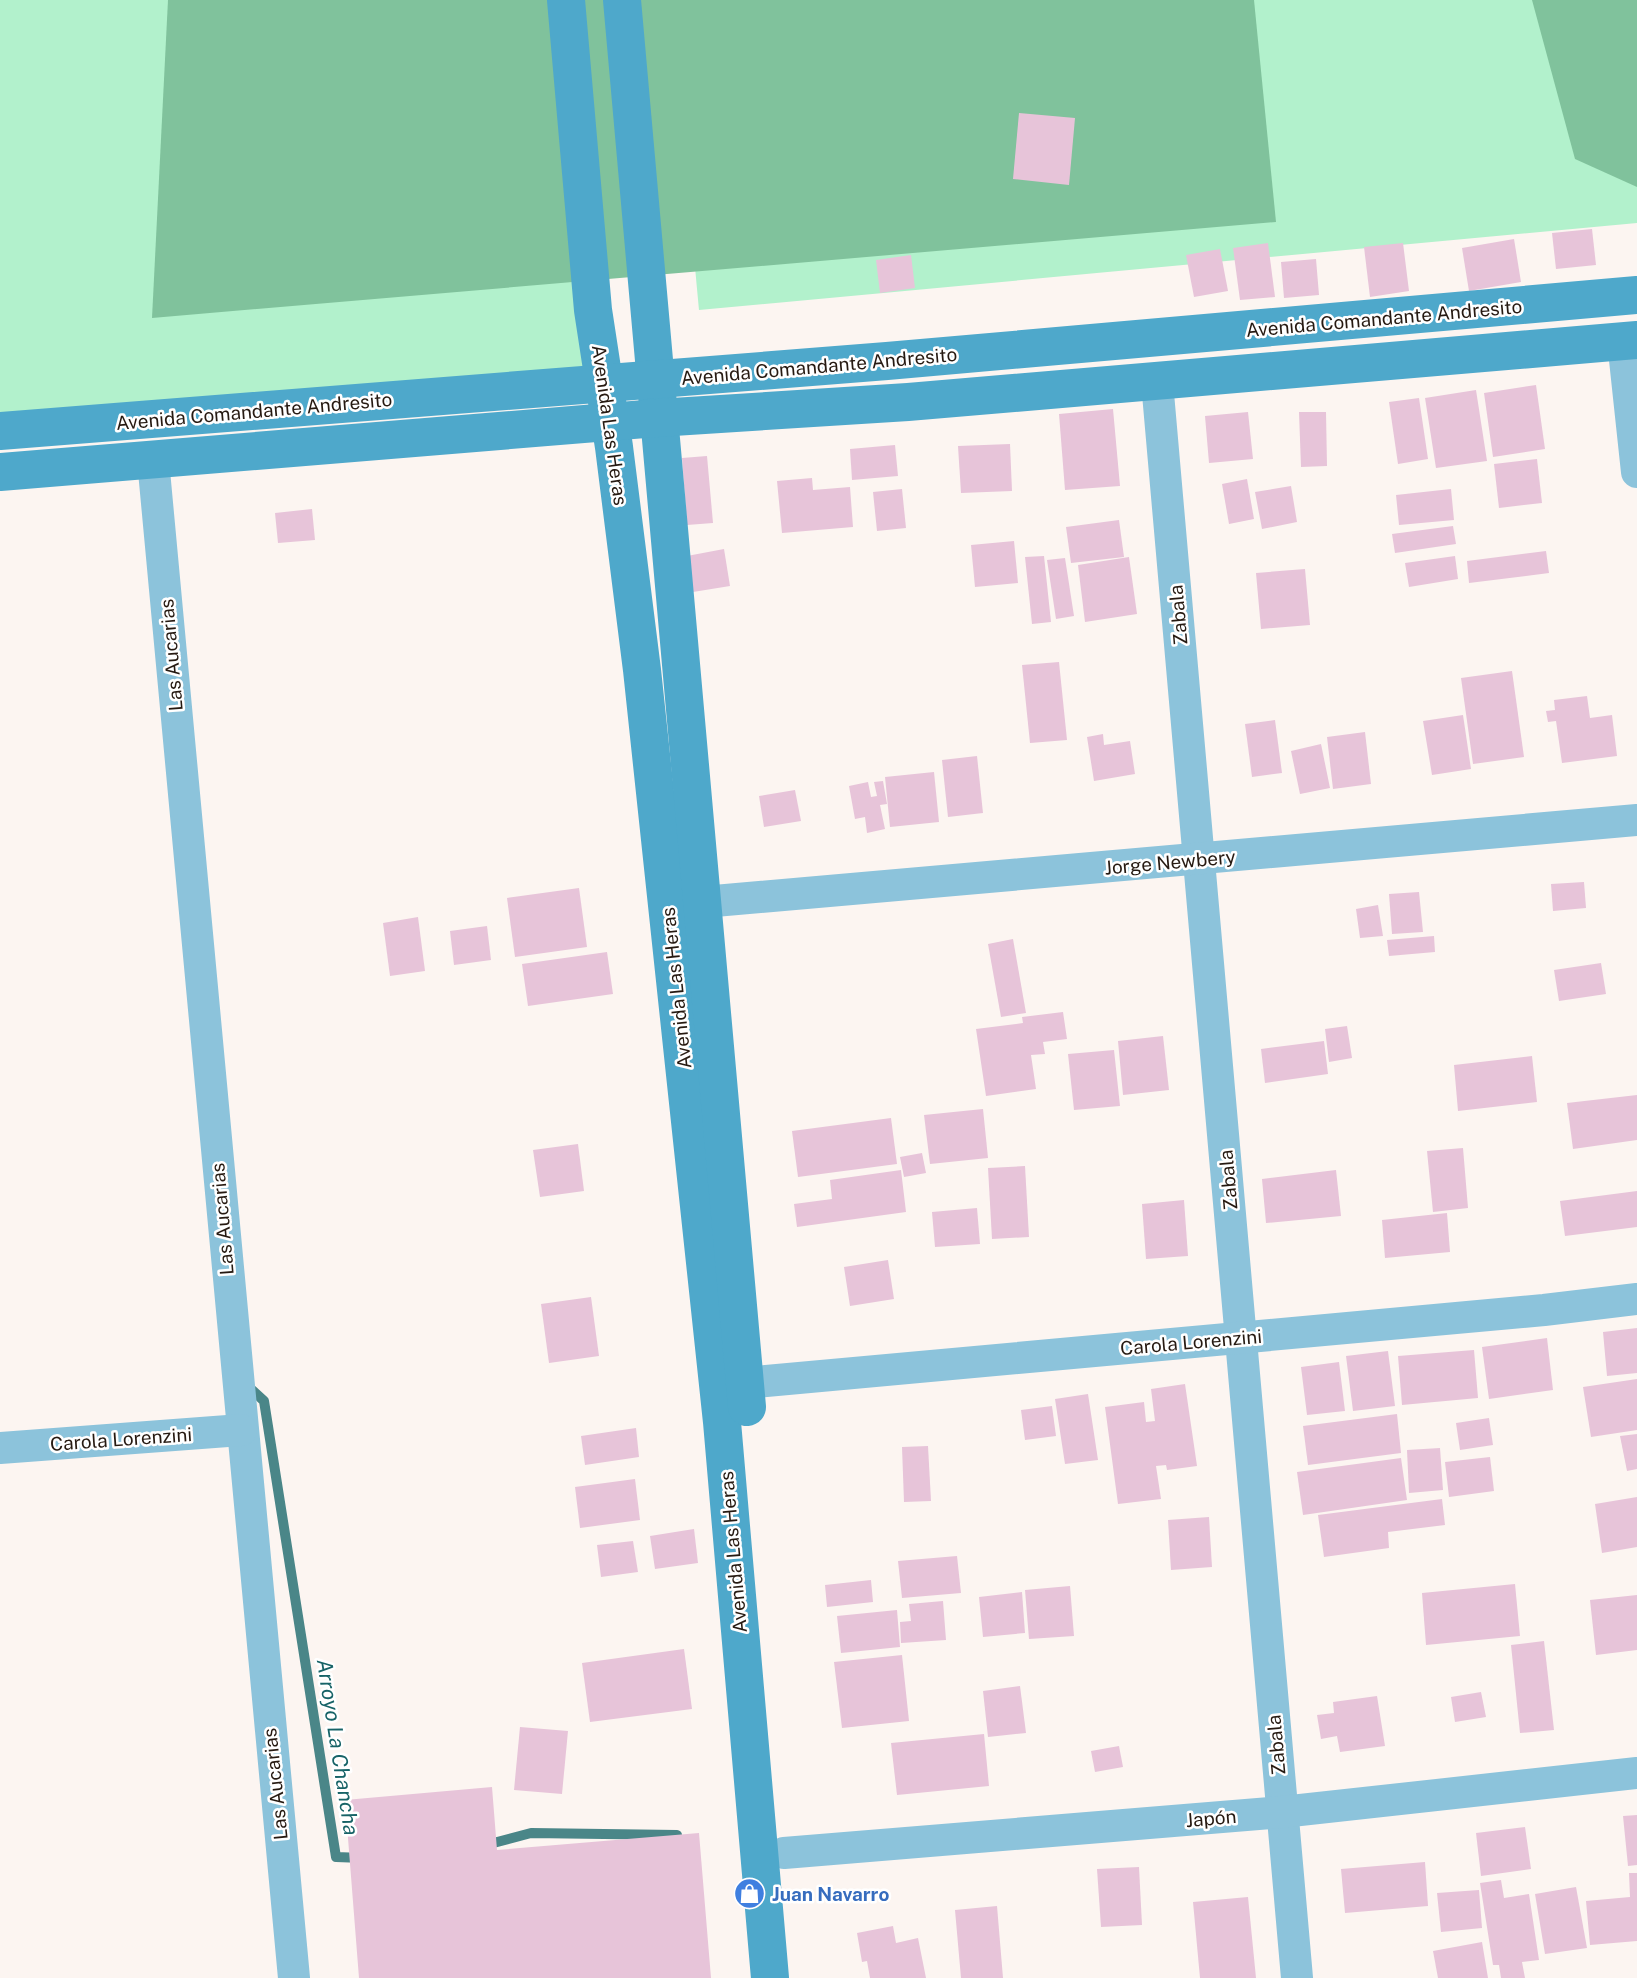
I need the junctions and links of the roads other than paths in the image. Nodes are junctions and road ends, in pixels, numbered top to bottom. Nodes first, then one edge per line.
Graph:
1 (566, 0) edge
2 (622, 0) edge
3 (1637, 295) edge
4 (1630, 340) edge
5 (654, 380) junction
6 (603, 382) junction
7 (1157, 382) junction
8 (657, 418) junction
9 (609, 423) junction
10 (0, 431) edge
11 (153, 460) junction
12 (0, 472) edge
13 (1637, 472) edge
14 (1637, 820) edge
15 (1199, 859) junction
16 (703, 902) junction
17 (1637, 1299) edge
18 (1241, 1338) junction
19 (744, 1383) junction
20 (241, 1430) junction
21 (0, 1448) edge
22 (1637, 1773) edge
23 (1282, 1812) junction
24 (784, 1853) junction
25 (294, 1978) edge
26 (770, 1978) edge
27 (795, 1978) edge
28 (1297, 1978) edge

1 - 6 main road, Avenida Las Heras
2 - 5 main road, Avenida Las Heras
3 - 5 main road, Avenida Comandante Andresito
4 - 7 main road, Avenida Comandante Andresito
4 - 13 street
5 - 6 main road, Avenida Comandante Andresito
5 - 8 main road, Avenida Las Heras
6 - 9 main road, Avenida Las Heras
6 - 10 main road, Avenida Comandante Andresito
7 - 8 main road, Avenida Comandante Andresito
7 - 15 street, Zabala
8 - 9 main road, Avenida Comandante Andresito
8 - 16 main road, Avenida Las Heras
9 - 11 main road, Avenida Comandante Andresito
9 - 26 main road, Avenida Las Heras
11 - 12 main road, Avenida Comandante Andresito
11 - 20 street, Las Aucarias
14 - 15 street, Jorge Newbery
15 - 16 street, Jorge Newbery
15 - 18 street, Zabala
16 - 19 main road, Avenida Las Heras
17 - 18 street, Carola Lorenzini
18 - 19 street, Carola Lorenzini
18 - 23 street, Zabala
19 - 24 main road, Avenida Las Heras
20 - 21 street, Carola Lorenzini
20 - 25 street, Las Aucarias
22 - 23 street, Japón
23 - 24 street, Japón
23 - 28 street, Zabala
24 - 27 main road, Avenida Las Heras

